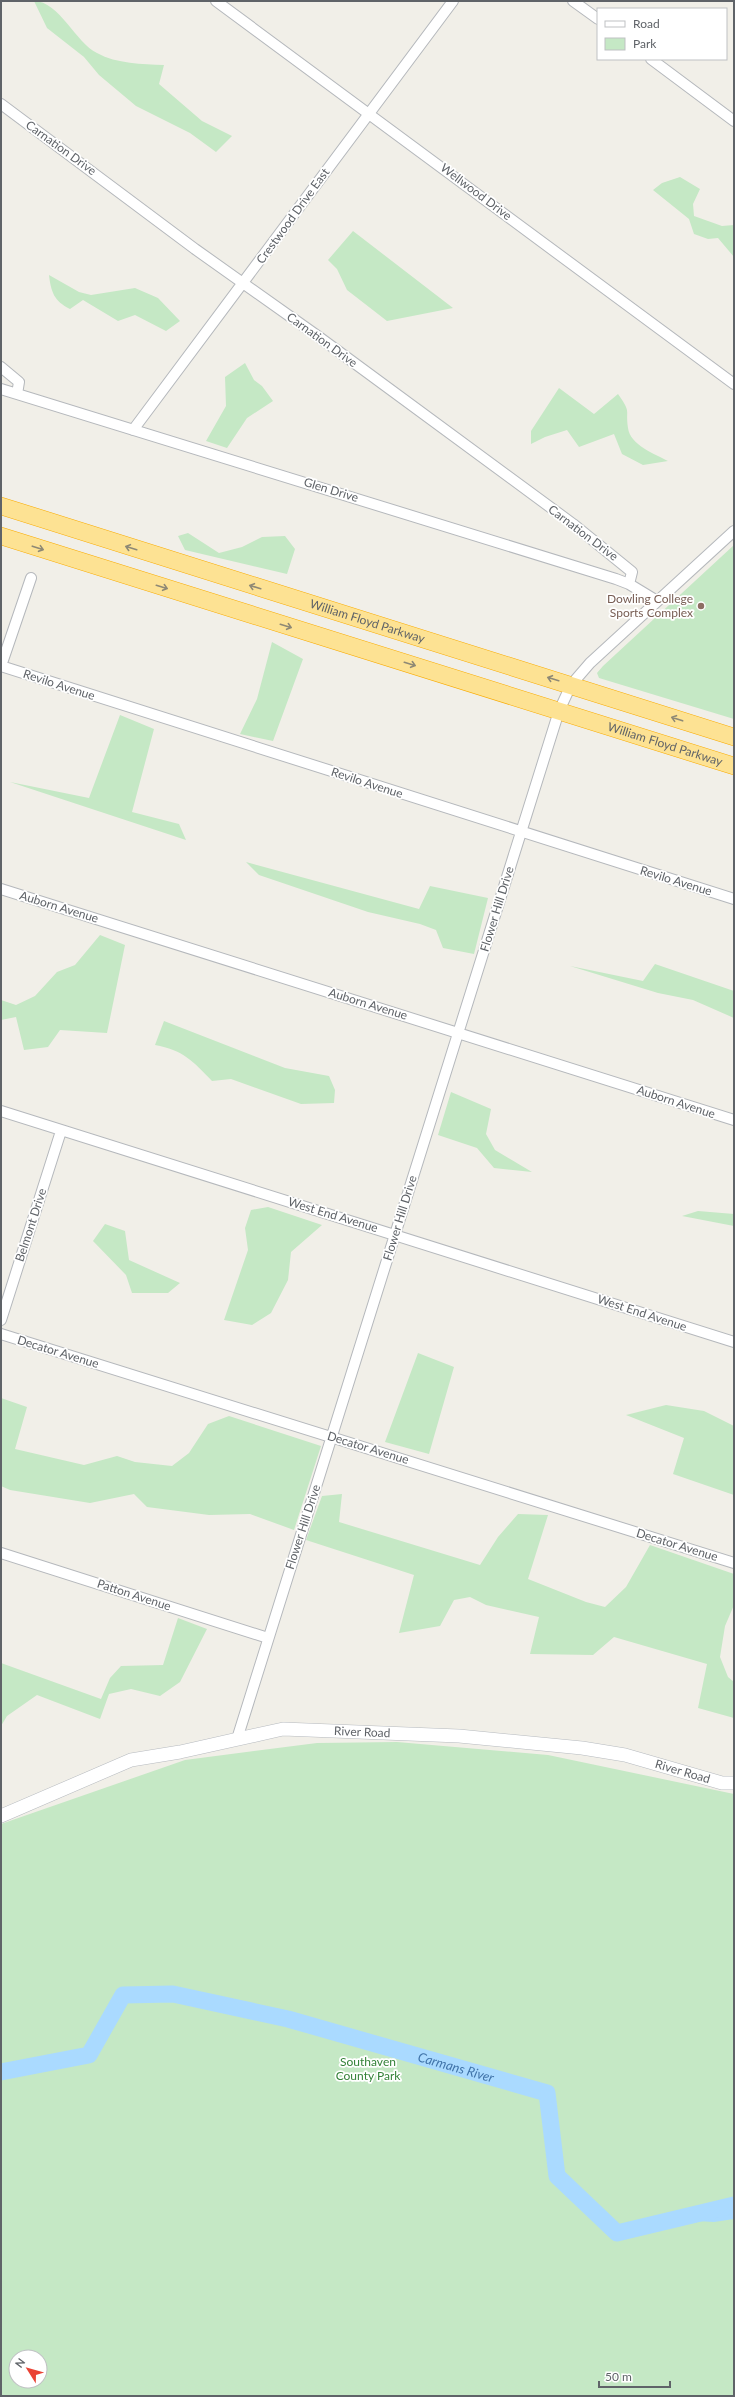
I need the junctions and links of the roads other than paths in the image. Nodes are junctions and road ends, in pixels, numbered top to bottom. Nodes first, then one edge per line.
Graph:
1 (216, 1) edge
2 (453, 1) edge
3 (573, 1) edge
4 (597, 18) edge
5 (652, 60) edge
6 (1, 104) edge
7 (369, 113) junction
8 (734, 121) edge
9 (244, 283) junction
10 (1, 367) edge
11 (734, 384) edge
12 (1, 389) edge
13 (17, 394) junction
14 (132, 430) junction
15 (1, 506) edge
16 (734, 531) edge
17 (1, 536) edge
18 (31, 578) dead end
19 (629, 584) junction
20 (657, 600) junction
21 (1, 666) edge
22 (565, 698) junction
23 (734, 729) edge
24 (714, 731) junction
25 (734, 737) edge
26 (705, 757) junction
27 (734, 759) edge
28 (734, 766) edge
29 (521, 832) junction
30 (1, 889) edge
31 (734, 899) edge
32 (458, 1033) junction
33 (1, 1111) edge
34 (734, 1120) edge
35 (61, 1131) junction
36 (395, 1235) junction
37 (1, 1320) edge
38 (1, 1334) edge
39 (734, 1342) edge
40 (332, 1437) junction
41 (1, 1552) edge
42 (734, 1563) edge
43 (268, 1638) junction
44 (237, 1739) junction
45 (734, 1783) edge
46 (1, 1816) edge

1 - 7 street, Wellwood Drive
2 - 7 street, Crestwood Drive East
3 - 4 street
5 - 8 street
6 - 9 street, Carnation Drive
7 - 9 street, Crestwood Drive East
7 - 11 street, Wellwood Drive
9 - 14 street, Crestwood Drive East
9 - 19 street, Carnation Drive
10 - 13 street
12 - 13 street, Glen Drive
13 - 14 street, Glen Drive
14 - 19 street, Glen Drive
22 -> 15 highway, William Floyd Parkway
16 - 20 street
17 -> 22 highway, William Floyd Parkway
18 - 21 street
19 - 20 street, Glen Drive
20 - 22 street
21 - 29 street, Revilo Avenue
24 -> 22 highway, William Floyd Parkway
22 - 26 highway, William Floyd Parkway
22 - 29 street, Flower Hill Drive
23 - 24 street
24 - 25 highway, William Floyd Parkway
26 - 27 street
26 - 28 highway, William Floyd Parkway
29 - 31 street, Revilo Avenue
29 - 32 street, Flower Hill Drive
30 - 32 street, Auborn Avenue
32 - 34 street, Auborn Avenue
32 - 36 street, Flower Hill Drive
33 - 35 street, West End Avenue
35 - 36 street, West End Avenue
35 - 37 street, Belmont Drive
36 - 39 street, West End Avenue
36 - 40 street, Flower Hill Drive
38 - 40 street, Decator Avenue
40 - 42 street, Decator Avenue
40 - 43 street, Flower Hill Drive
41 - 43 street, Patton Avenue
43 - 44 street, Flower Hill Drive
44 - 45 street, River Road
44 - 46 street, River Road

